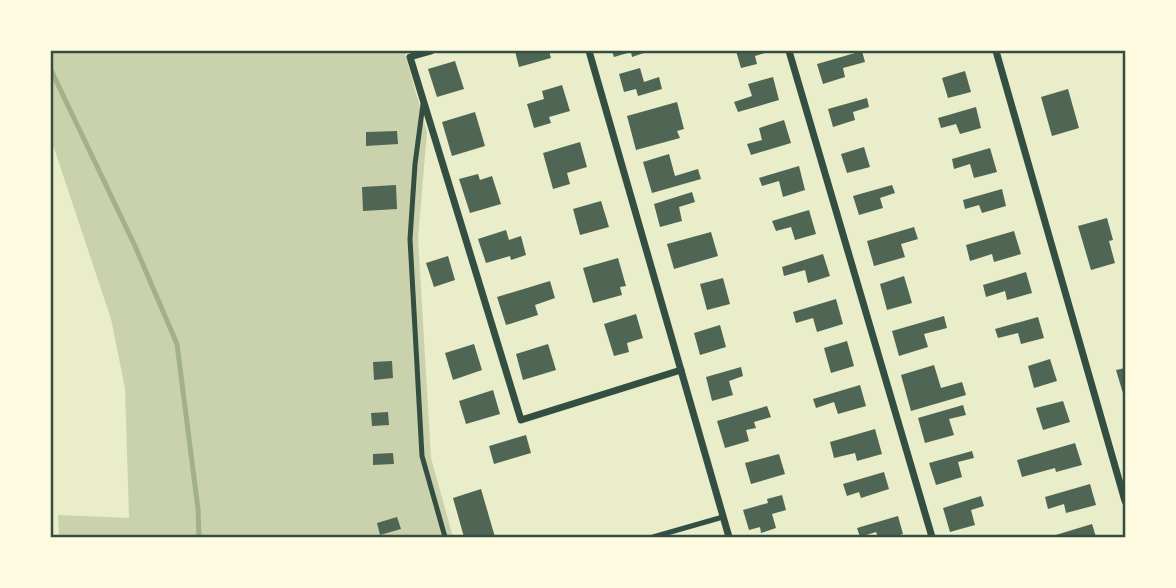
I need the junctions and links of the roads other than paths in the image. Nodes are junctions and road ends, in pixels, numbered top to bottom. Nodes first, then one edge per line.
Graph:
1 (429, 51) edge
2 (589, 51) edge
3 (789, 51) edge
4 (996, 51) edge
5 (423, 103) junction
6 (681, 370) junction
7 (1125, 501) edge
8 (723, 517) junction
9 (445, 537) edge
10 (653, 537) edge
11 (729, 537) edge
12 (932, 537) edge

1 - 5 street
2 - 6 street
3 - 12 street
4 - 7 street
5 - 6 street
5 - 9 lane
6 - 8 street
8 - 10 lane
8 - 11 street

